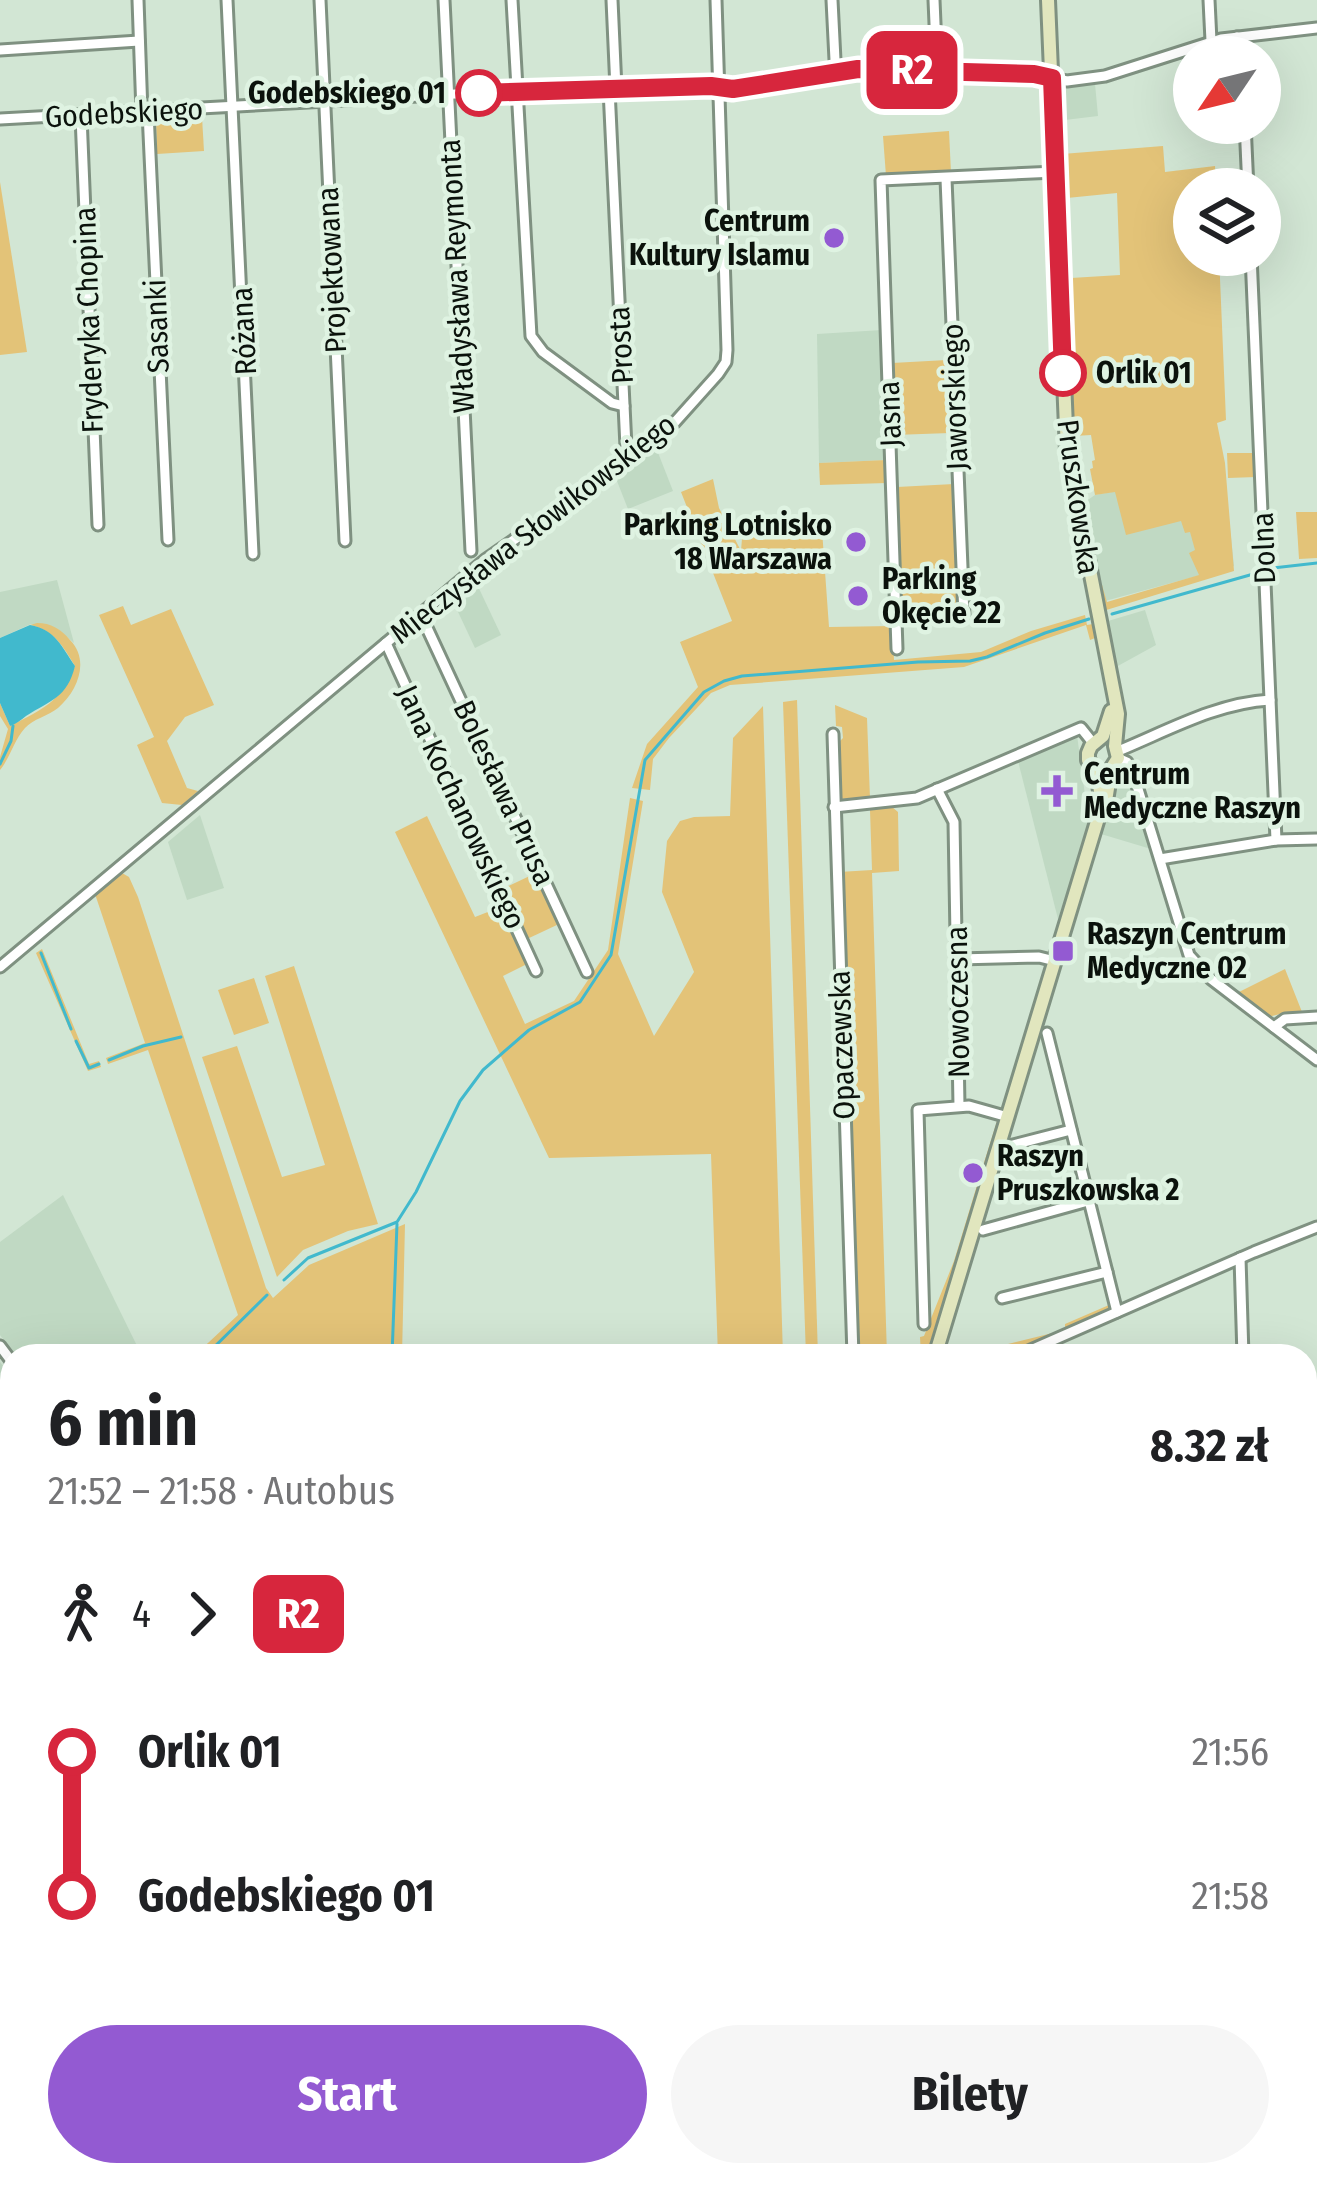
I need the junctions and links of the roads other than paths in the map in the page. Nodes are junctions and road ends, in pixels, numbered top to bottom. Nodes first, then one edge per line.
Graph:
1 (138, 0) edge
2 (227, 0) edge
3 (320, 0) edge
4 (444, 0) edge
5 (512, 0) edge
6 (612, 0) edge
7 (716, 0) edge
8 (832, 0) edge
9 (934, 0) edge
10 (1048, 0) edge
11 (1210, 0) edge
12 (1317, 28) edge
13 (1211, 36) edge
14 (1247, 36) edge
15 (140, 41) junction
16 (0, 50) edge
17 (1173, 54) edge
18 (937, 71) junction
19 (838, 72) junction
20 (1052, 78) junction
21 (719, 87) junction
22 (612, 89) junction
23 (519, 91) junction
24 (448, 95) junction
25 (325, 103) junction
26 (233, 107) junction
27 (145, 112) junction
28 (81, 116) junction
29 (0, 119) edge
30 (1056, 172) junction
31 (946, 179) junction
32 (1252, 276) edge
33 (624, 406) junction
34 (630, 457) junction
35 (98, 525) dead end
36 (168, 540) dead end
37 (344, 541) dead end
38 (470, 551) dead end
39 (253, 554) dead end
40 (421, 615) junction
41 (964, 616) dead end
42 (386, 643) junction
43 (896, 649) dead end
44 (1270, 700) junction
45 (1114, 704) junction
46 (833, 734) dead end
47 (1096, 742) junction
48 (1115, 756) junction
49 (1095, 769) junction
50 (937, 790) junction
51 (1102, 805) junction
52 (834, 807) junction
53 (1317, 839) edge
54 (1276, 841) junction
55 (1160, 859) junction
56 (958, 959) junction
57 (1055, 961) junction
58 (0, 967) edge
59 (536, 971) dead end
60 (587, 972) dead end
61 (1317, 1017) edge
62 (1274, 1028) junction
63 (1047, 1034) dead end
64 (1317, 1060) edge
65 (959, 1106) junction
66 (1008, 1117) junction
67 (1071, 1130) junction
68 (1010, 1146) dead end
69 (1088, 1201) junction
70 (1317, 1227) edge
71 (983, 1230) dead end
72 (1240, 1258) junction
73 (1106, 1272) junction
74 (1002, 1298) dead end
75 (1117, 1312) junction
76 (924, 1324) dead end
77 (853, 1344) edge
78 (939, 1344) edge
79 (1045, 1344) edge
80 (1243, 1344) edge

1 - 15 street, Sasanki
2 - 26 street, Różana
3 - 25 street, Projektowana
4 - 24 street, Władysława Reymonta
5 - 23 street
6 - 22 street, Prosta
7 - 21 street, Mieczysława Słowikowskiego
8 - 19 street
9 - 18 street
10 - 20 street, Pruszkowska
11 - 13 street
12 - 14 street, Godebskiego
15 - 16 street
15 - 27 street, Sasanki
17 - 20 street, Godebskiego
18 - 19 street, Godebskiego
18 - 20 street, Godebskiego
19 - 21 street, Godebskiego
20 - 30 street, Pruszkowska
21 - 22 street, Godebskiego
21 - 34 street, Mieczysława Słowikowskiego
22 - 23 street, Godebskiego
22 - 33 street, Prosta
23 - 24 street, Godebskiego
23 - 33 street
24 - 25 street, Godebskiego
24 - 38 street, Władysława Reymonta
25 - 26 street, Godebskiego
25 - 37 street, Projektowana
26 - 27 street, Godebskiego
26 - 39 street, Różana
27 - 28 street, Godebskiego
27 - 36 street, Sasanki
28 - 29 street, Godebskiego
28 - 35 street, Fryderyka Chopina
30 - 31 street
30 - 45 street, Pruszkowska
31 - 41 street, Jaworskiego
31 - 43 street, Jasna
32 - 44 street, Dolna
33 - 34 street, Prosta
34 - 40 street, Mieczysława Słowikowskiego
40 - 42 street, Mieczysława Słowikowskiego
40 - 60 street, Bolesława Prusa
42 - 58 street, Mieczysława Słowikowskiego
42 - 59 street, Jana Kochanowskiego
44 - 48 street
44 - 54 street, Dolna
45 - 47 street
45 - 48 street, Pruszkowska
46 - 52 street, Opaczewska
47 - 48 street
47 - 49 street, Pruszkowska
47 - 50 street
48 - 49 street
48 - 51 street, Pruszkowska
48 - 55 street
49 - 51 street, Pruszkowska
50 - 52 street
50 - 56 street, Nowoczesna
51 - 57 street, Pruszkowska
52 - 77 street, Opaczewska
53 - 54 street
54 - 55 street
55 - 62 street
56 - 57 street
56 - 65 street, Nowoczesna
57 - 66 street, Pruszkowska
61 - 62 street
62 - 64 street
63 - 67 street
65 - 66 street
65 - 76 street, Nowoczesna
66 - 78 street, Pruszkowska
67 - 68 street
67 - 69 street
69 - 71 street
69 - 73 street
70 - 72 street
72 - 75 street
72 - 80 street
73 - 74 street
73 - 75 street
75 - 79 street

